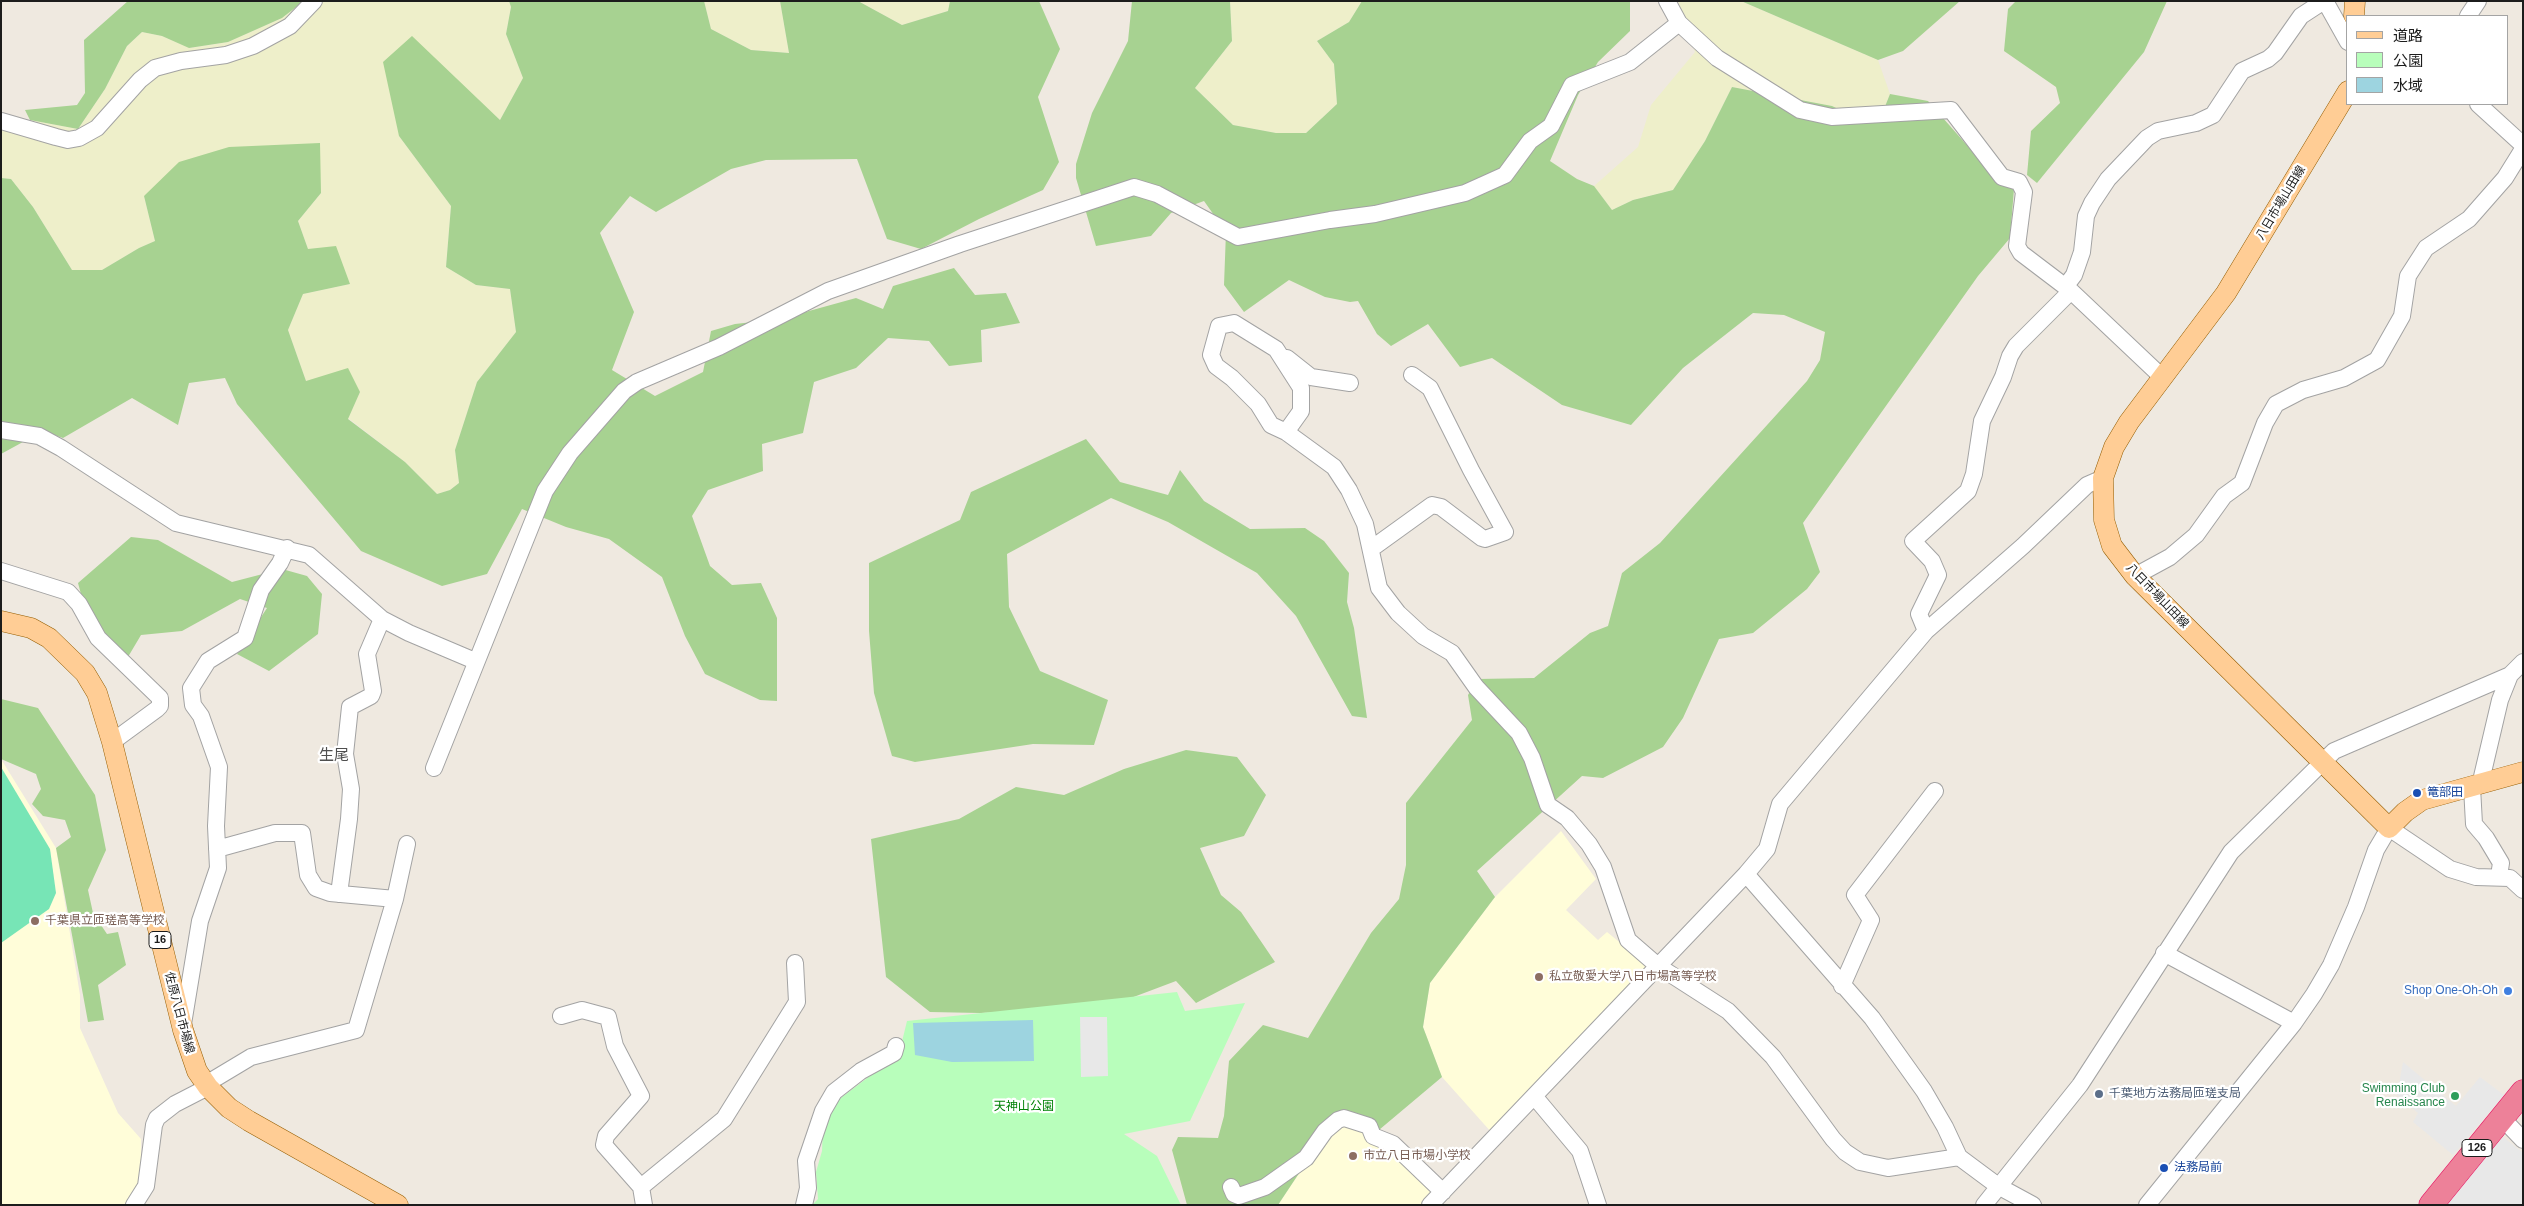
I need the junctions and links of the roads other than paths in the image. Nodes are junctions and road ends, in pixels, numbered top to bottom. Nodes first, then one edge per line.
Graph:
1 (314, 1) edge
2 (1667, 1) edge
3 (2324, 1) edge
4 (2355, 1) edge
5 (2478, 1) edge
6 (2354, 15) edge
7 (2469, 15) edge
8 (1678, 24) junction
9 (2346, 39) edge
10 (2346, 94) edge
11 (2479, 105) edge
12 (1, 121) edge
13 (2523, 145) edge
14 (2523, 149) edge
15 (2068, 289) junction
16 (1276, 349) junction
17 (1412, 375) dead end
18 (2162, 377) junction
19 (1350, 384) dead end
20 (1, 430) edge
21 (1286, 432) junction
22 (2104, 478) junction
23 (287, 548) junction
24 (1371, 549) junction
25 (1, 571) edge
26 (2135, 576) junction
27 (382, 619) junction
28 (1, 621) edge
29 (1926, 631) junction
30 (475, 661) junction
31 (2523, 662) edge
32 (2510, 675) junction
33 (112, 742) junction
34 (2322, 762) junction
35 (434, 768) dead end
36 (2523, 772) edge
37 (2476, 786) junction
38 (1934, 791) dead end
39 (2389, 828) junction
40 (407, 844) dead end
41 (217, 849) junction
42 (1746, 874) junction
43 (2499, 876) junction
44 (2523, 890) edge
45 (338, 894) junction
46 (395, 899) junction
47 (2164, 953) junction
48 (795, 962) dead end
49 (1658, 966) junction
50 (1842, 986) junction
51 (562, 1016) dead end
52 (2294, 1023) junction
53 (182, 1030) junction
54 (896, 1046) dead end
55 (207, 1086) junction
56 (2523, 1092) edge
57 (1534, 1096) junction
58 (2502, 1118) junction
59 (2523, 1140) edge
60 (1960, 1157) junction
61 (1998, 1186) junction
62 (641, 1187) junction
63 (1231, 1187) dead end
64 (1443, 1192) junction
65 (134, 1205) edge
66 (398, 1205) edge
67 (644, 1205) edge
68 (804, 1205) edge
69 (1430, 1205) edge
70 (1598, 1205) edge
71 (1984, 1205) edge
72 (2033, 1205) edge
73 (2147, 1205) edge
74 (2431, 1205) edge

1 - 12 street
2 - 8 street
3 - 9 street
3 - 15 street
4 - 6 main road
5 - 7 street
8 - 15 street
8 - 30 street
10 - 18 main road, 八日市場山田線
11 - 13 street
14 - 26 street
15 - 18 street
15 - 29 street
16 - 19 street
16 - 21 street
16 - 21 street
17 - 24 street
18 - 22 main road, 八日市場山田線
20 - 23 street
21 - 24 street
22 - 26 main road, 八日市場山田線
22 - 29 street
23 - 27 street
23 - 41 street
24 - 49 street
25 - 33 street
26 - 34 main road, 八日市場山田線
27 - 30 street
27 - 45 street
28 - 33 main road, 佐原八日市場線 / 16
29 - 42 street
30 - 35 street
31 - 32 street
32 - 34 street
32 - 37 street
33 - 53 main road, 佐原八日市場線 / 16
34 - 39 main road, 八日市場山田線
34 - 47 street
36 - 37 main road
37 - 39 main road
37 - 43 street
38 - 50 street
39 - 43 street
39 - 52 street
40 - 46 street
41 - 45 street
41 - 53 street
42 - 49 street
42 - 50 street
43 - 44 street
45 - 46 street
46 - 55 street
47 - 52 street
47 - 61 street
48 - 62 street
49 - 57 street
49 - 60 street
50 - 60 street
51 - 62 street
52 - 73 street
53 - 55 main road, 佐原八日市場線 / 16
54 - 68 street
55 - 65 street
55 - 66 main road, 佐原八日市場線 / 16
56 - 58 highway, 126
57 - 64 street
57 - 70 street
58 - 59 street
58 - 74 highway, 126
60 - 61 street
61 - 71 street
61 - 72 street
62 - 67 street
63 - 64 street
64 - 69 street

